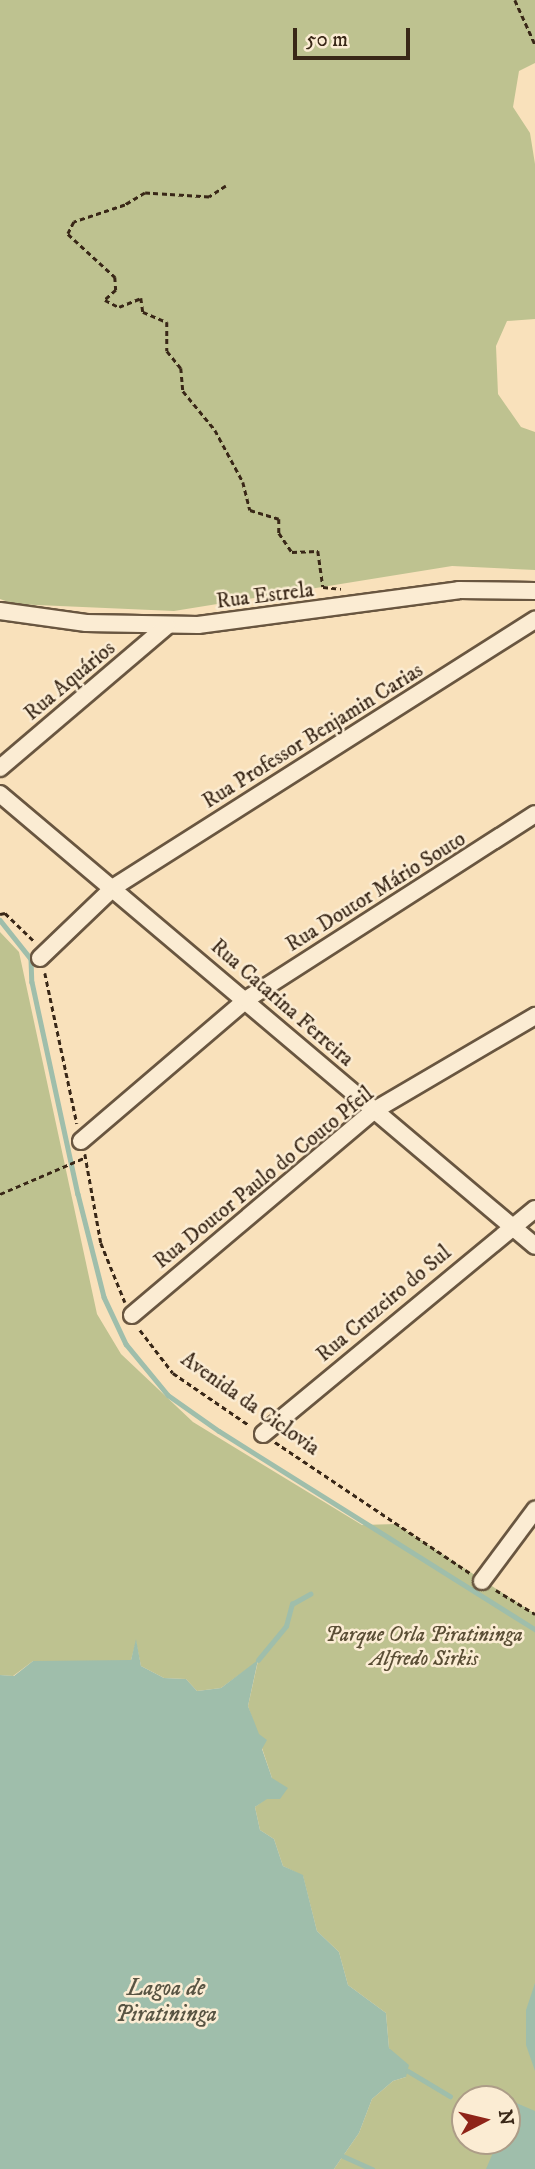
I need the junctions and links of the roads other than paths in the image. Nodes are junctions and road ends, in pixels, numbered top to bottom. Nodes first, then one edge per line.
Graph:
1 (535, 591) edge
2 (0, 611) edge
3 (535, 620) edge
4 (167, 626) junction
5 (0, 768) edge
6 (0, 794) edge
7 (535, 814) edge
8 (114, 887) junction
9 (40, 958) road end
10 (247, 999) junction
11 (535, 1016) edge
12 (375, 1110) junction
13 (83, 1149) road end
14 (535, 1209) edge
15 (511, 1225) junction
16 (535, 1246) edge
17 (132, 1315) road end
18 (263, 1434) road end
19 (535, 1510) edge
20 (482, 1581) road end

1 - 4 street, Rua Estrela
2 - 4 street, Rua Estrela
3 - 8 street, Rua Professor Benjamin Carias
4 - 5 street, Rua Aquários
6 - 8 street, Rua Catarina Ferreira
7 - 10 street, Rua Doutor Mário Souto
8 - 9 street, Rua Professor Benjamin Carias
8 - 10 street, Rua Catarina Ferreira
10 - 12 street, Rua Catarina Ferreira
10 - 13 street, Rua Doutor Mário Souto
11 - 12 street, Rua Doutor Paulo do Couto Pfeil
12 - 15 street, Rua Catarina Ferreira
12 - 17 street, Rua Doutor Paulo do Couto Pfeil
14 - 15 street, Rua Cruzeiro do Sul
15 - 16 street, Rua Catarina Ferreira
15 - 18 street, Rua Cruzeiro do Sul
19 - 20 street

